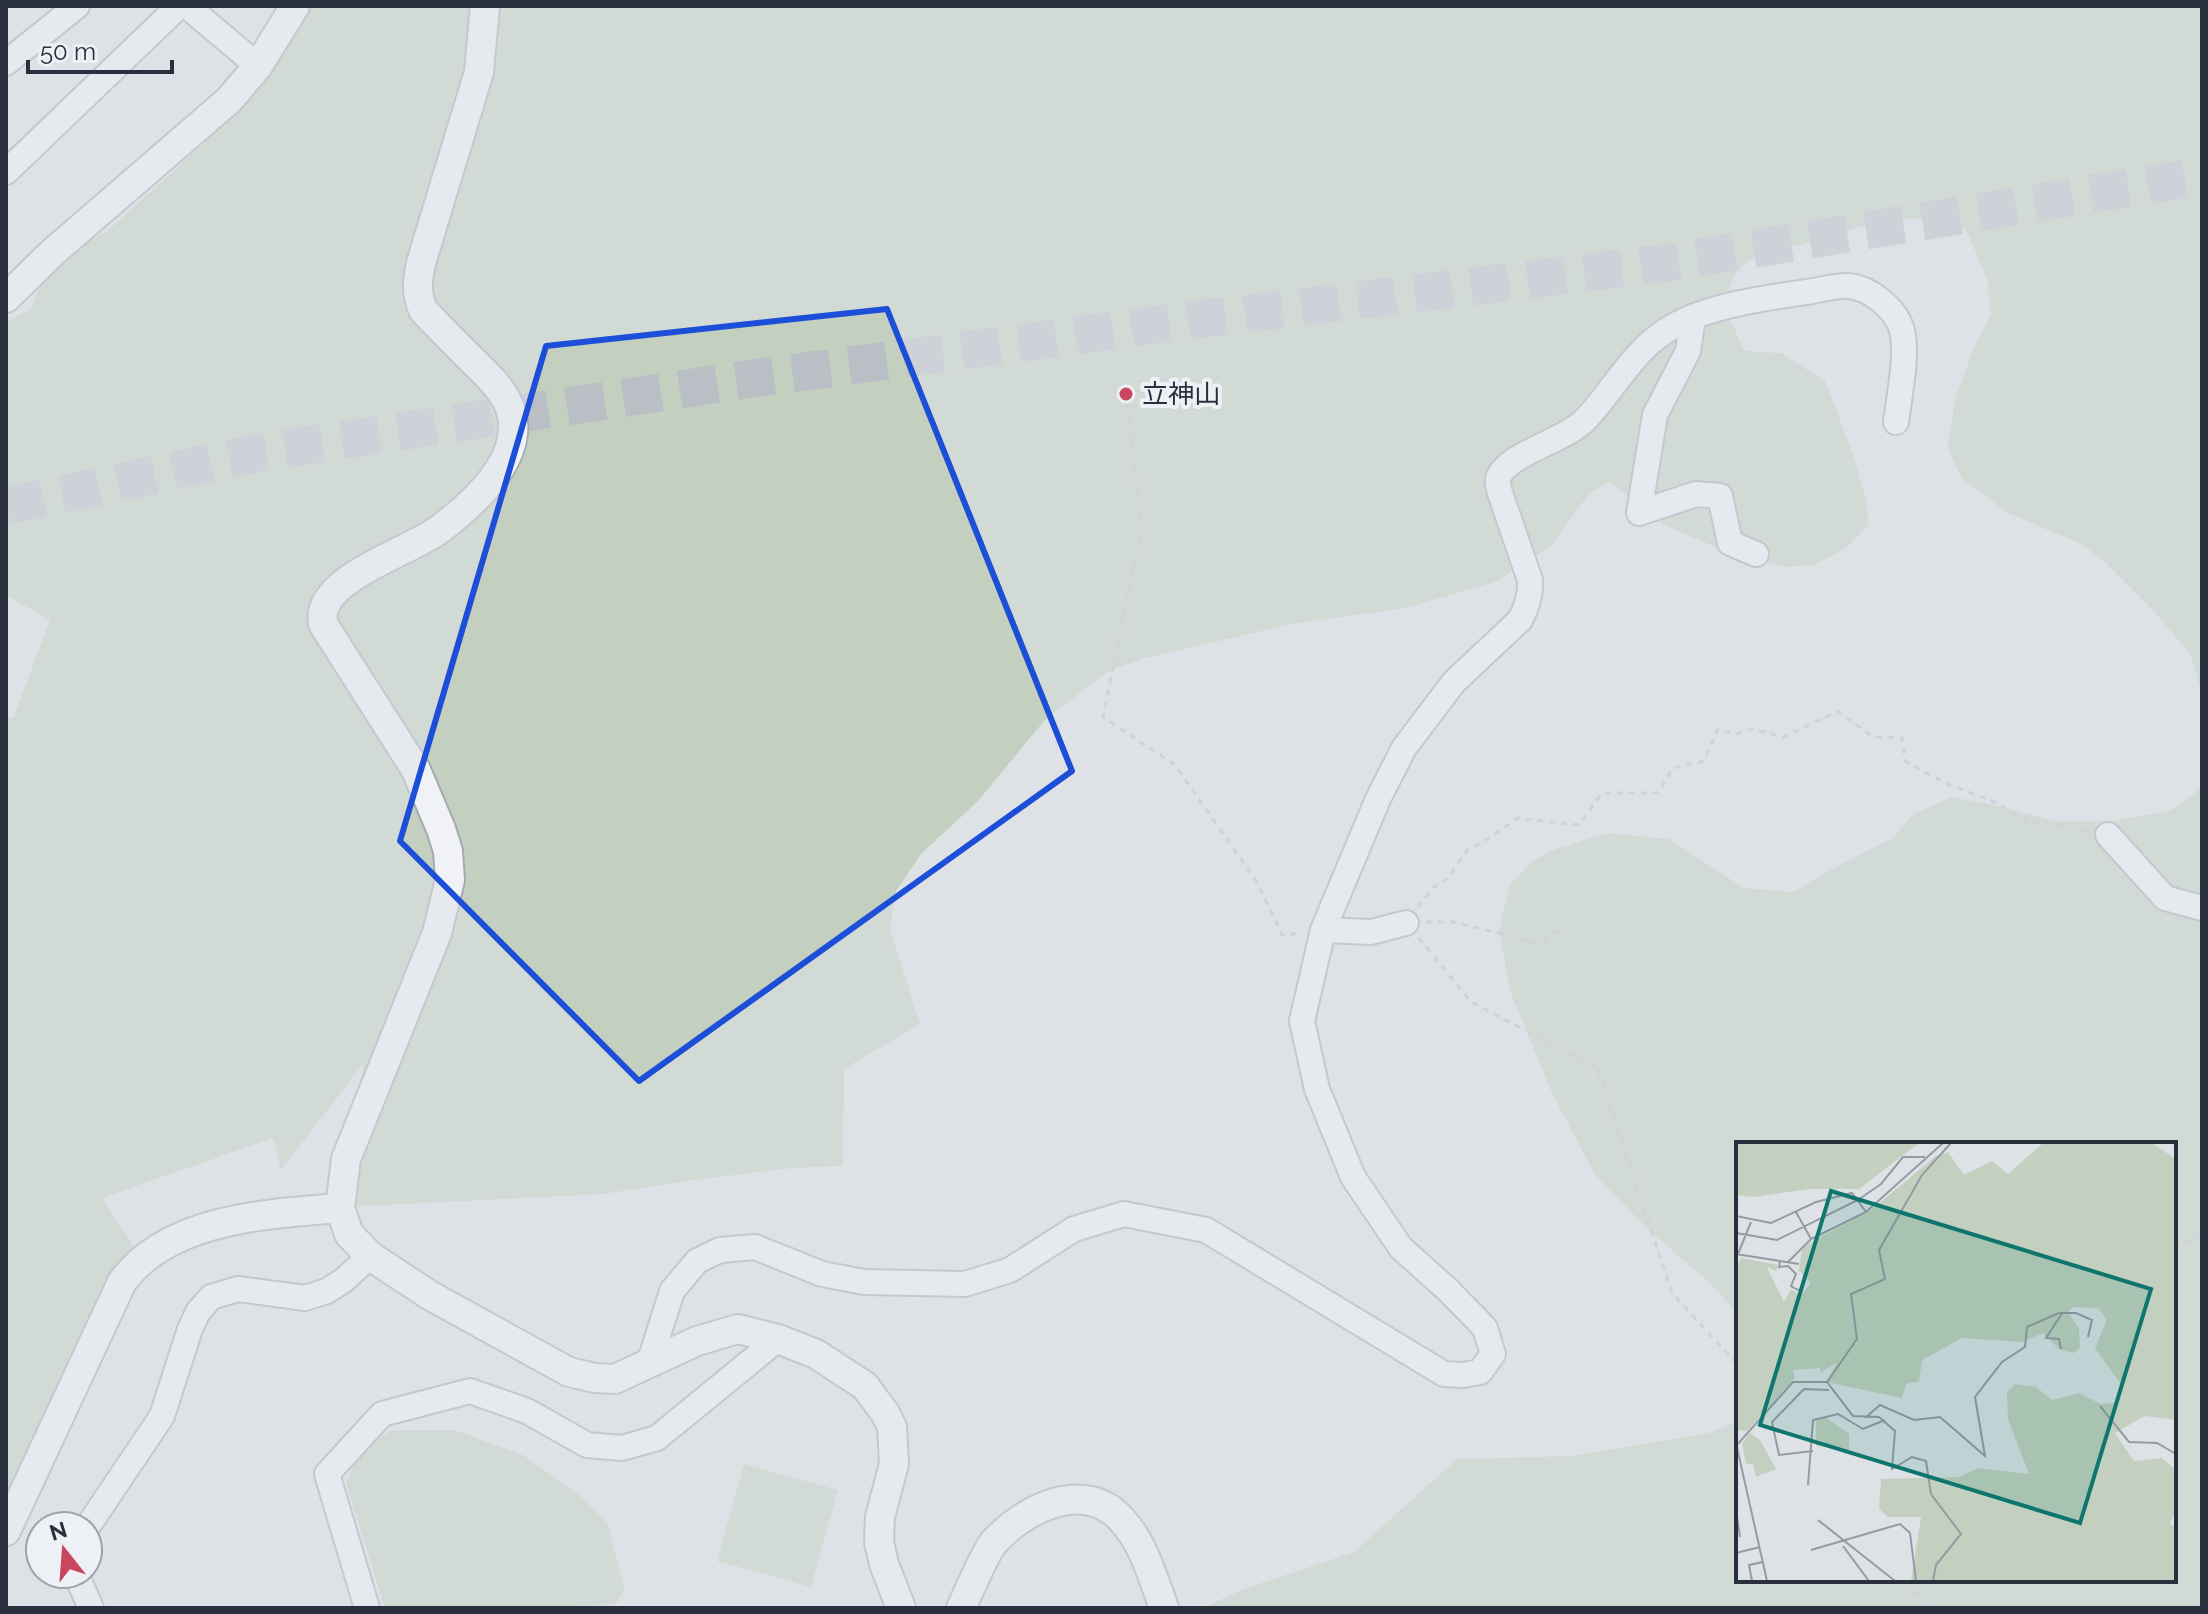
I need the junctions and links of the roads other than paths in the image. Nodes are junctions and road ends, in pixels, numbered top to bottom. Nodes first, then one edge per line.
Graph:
1 (77, 6) edge
2 (179, 6) edge
3 (187, 6) edge
4 (295, 6) edge
5 (485, 6) edge
6 (6, 63) edge
7 (258, 66) junction
8 (6, 172) edge
9 (6, 298) edge
10 (1693, 317) junction
11 (1896, 422) dead end
12 (1756, 554) dead end
13 (2108, 835) road end
14 (2202, 908) edge
15 (1406, 923) road end
16 (1323, 930) junction
17 (340, 1208) junction
18 (370, 1256) junction
19 (778, 1339) junction
20 (649, 1364) junction
21 (99, 1510) edge
22 (6, 1531) edge
23 (367, 1608) edge
24 (901, 1608) edge
25 (961, 1608) edge
26 (1164, 1608) edge

1 - 6 street
2 - 8 street
3 - 7 street
4 - 7 street
5 - 17 street
7 - 9 street
10 - 11 street
10 - 12 street
10 - 16 street
13 - 14 street
15 - 16 street
16 - 20 street
17 - 18 street
17 - 22 street
18 - 20 street
18 - 21 street
19 - 20 street
19 - 23 street
19 - 24 street
25 - 26 street

